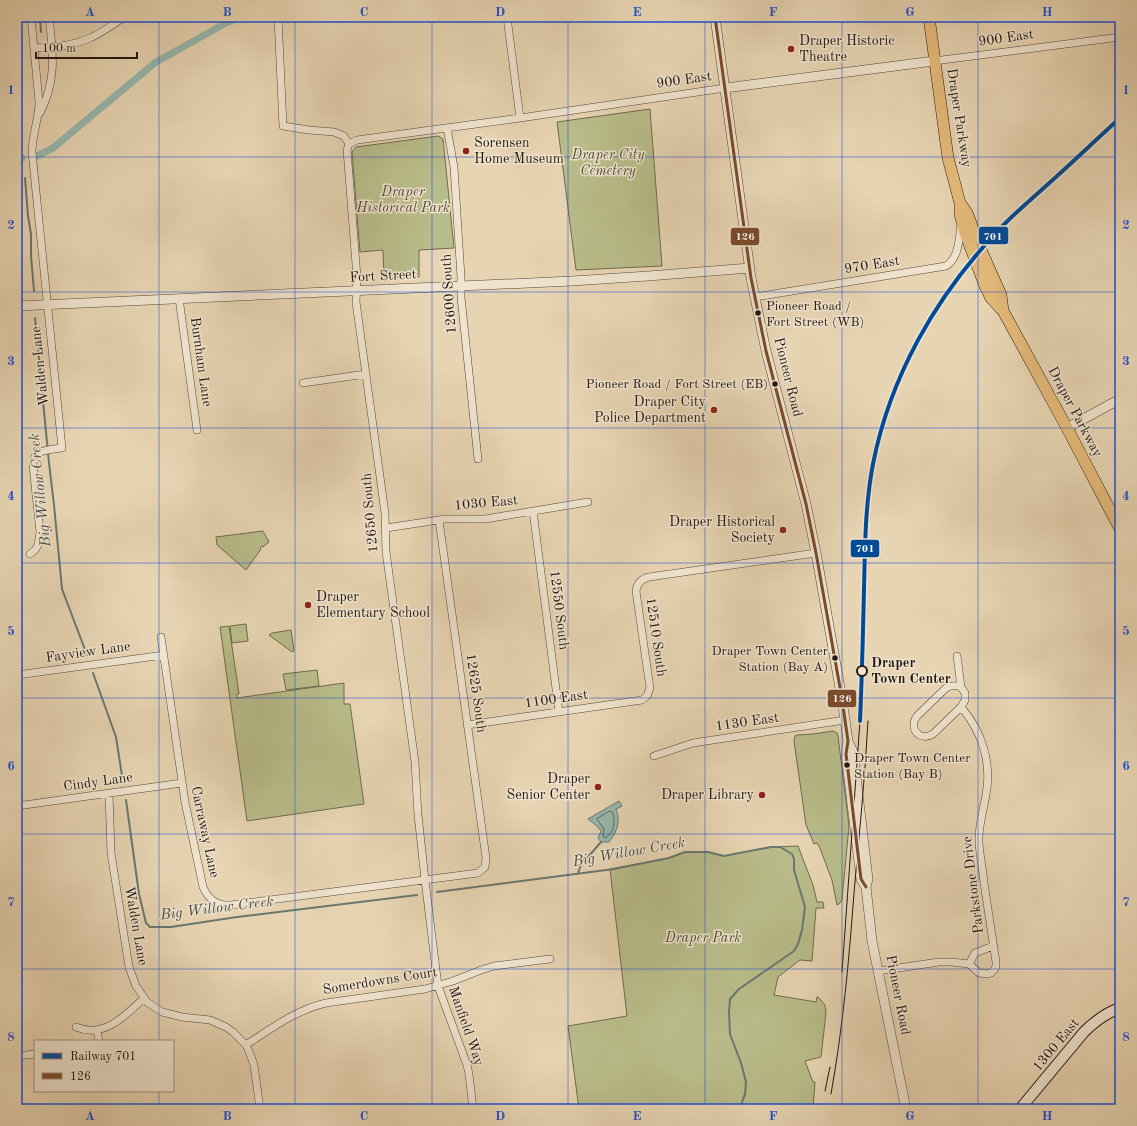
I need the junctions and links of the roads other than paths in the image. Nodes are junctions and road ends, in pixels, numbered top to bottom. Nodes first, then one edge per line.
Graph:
1 (31, 17) edge
2 (49, 17) edge
3 (124, 17) edge
4 (278, 17) edge
5 (507, 17) edge
6 (716, 17) edge
7 (929, 17) edge
8 (1120, 37) edge
9 (52, 47) junction
10 (34, 48) junction
11 (934, 61) junction
12 (725, 88) junction
13 (520, 118) junction
14 (37, 119) junction
15 (447, 128) junction
16 (349, 144) junction
17 (960, 203) junction
18 (962, 222) junction
19 (750, 268) junction
20 (461, 286) junction
21 (356, 291) junction
22 (755, 297) junction
23 (179, 298) junction
24 (47, 305) junction
25 (17, 306) edge
26 (1003, 310) junction
27 (366, 374) junction
28 (303, 383) dead end
29 (1120, 398) edge
30 (1067, 428) junction
31 (197, 430) dead end
32 (478, 459) dead end
33 (588, 502) dead end
34 (533, 511) junction
35 (439, 520) junction
36 (386, 528) junction
37 (1120, 529) edge
38 (816, 553) junction
39 (30, 554) dead end
40 (161, 637) dead end
41 (164, 655) junction
42 (957, 656) dead end
43 (17, 675) edge
44 (961, 687) junction
45 (647, 696) joint
46 (961, 707) junction
47 (560, 712) junction
48 (845, 720) junction
49 (467, 725) junction
50 (654, 756) dead end
51 (182, 783) junction
52 (109, 794) junction
53 (17, 806) edge
54 (483, 869) joint
55 (424, 880) junction
56 (993, 946) junction
57 (550, 959) dead end
58 (969, 964) junction
59 (878, 971) junction
60 (438, 986) junction
61 (144, 998) junction
62 (1120, 1008) edge
63 (76, 1027) dead end
64 (97, 1031) junction
65 (99, 1040) edge
66 (246, 1045) junction
67 (34, 1054) edge
68 (17, 1056) edge
69 (260, 1109) edge
70 (474, 1109) edge
71 (906, 1109) edge
72 (1020, 1109) edge

1 - 10 street
2 - 9 street
3 - 9 street
4 - 16 street
5 - 13 street
6 - 12 street, Pioneer Road
7 - 11 main road, Draper Parkway
8 - 11 street, 900 East
9 - 10 street
9 - 14 street
10 - 14 street
11 - 12 street, 900 East
11 - 17 main road, Draper Parkway
12 - 13 street, 900 East
12 - 19 street, Pioneer Road
13 - 15 street, 900 East
14 - 24 street, Walden Lane
15 - 16 street, 900 East
15 - 20 street, 12600 South
16 - 21 street, 12650 South
17 - 18 main road, Draper Parkway
17 - 26 main road, Draper Parkway
18 - 22 street, 970 East
18 - 26 main road, Draper Parkway
19 - 20 street, Fort Street
19 - 22 street, Pioneer Road
20 - 21 street, Fort Street
20 - 32 street, 12600 South
21 - 23 street, Fort Street
21 - 27 street, 12650 South
22 - 38 street, Pioneer Road
23 - 24 street, Fort Street
23 - 31 street, Burnham Lane
24 - 25 street, Fort Street
24 - 39 street, Walden Lane
26 - 30 main road, Draper Parkway
27 - 28 street
27 - 36 street, 12650 South
29 - 30 street
30 - 37 main road, Draper Parkway
33 - 34 street, 1030 East
34 - 35 street, 1030 East
34 - 47 street, 12550 South
35 - 36 street, 1030 East
35 - 49 street, 12625 South
36 - 55 street, 12650 South
38 - 45 street, 12510 South
38 - 48 street, Pioneer Road
40 - 41 street, Carraway Lane
41 - 43 street, Fayview Lane
41 - 51 street, Carraway Lane
42 - 44 street
44 - 46 street
44 - 46 street
45 - 47 street, 1100 East
46 - 56 street, Parkstone Drive
47 - 49 street, 1100 East
48 - 50 street, 1130 East
48 - 59 street, Pioneer Road
49 - 54 street, 12625 South
51 - 52 street, Cindy Lane
51 - 55 street, Carraway Lane
52 - 53 street, Cindy Lane
52 - 61 street, Walden Lane
54 - 55 street, Carraway Lane
55 - 60 street, Manfield Way
56 - 58 street, Parkstone Drive
56 - 58 street
57 - 60 street, Somerdowns Court
58 - 59 street
59 - 71 street, Pioneer Road
60 - 66 street, Somerdowns Court
60 - 70 street, Manfield Way
61 - 64 street
61 - 66 street, Walden Lane
62 - 72 main road, 1300 East
63 - 64 street
64 - 65 street
66 - 69 street, Walden Lane
67 - 68 street

